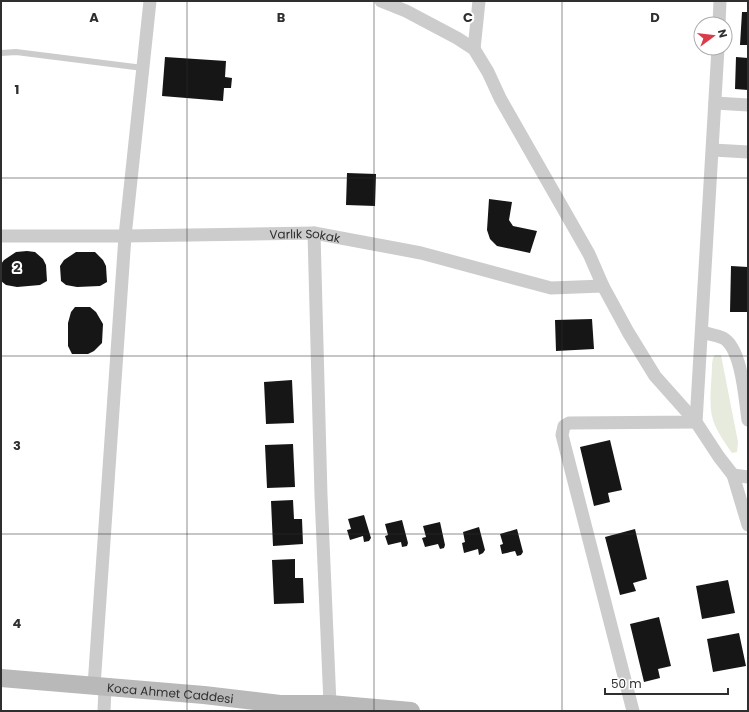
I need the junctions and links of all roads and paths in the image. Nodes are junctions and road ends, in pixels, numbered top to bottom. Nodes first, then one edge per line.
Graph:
1 (150, 1) edge
2 (381, 1) edge
3 (479, 1) edge
4 (720, 1) edge
5 (719, 16) edge
6 (474, 49) junction
7 (1, 53) edge
8 (718, 56) edge
9 (143, 68) junction
10 (715, 103) junction
11 (748, 105) edge
12 (712, 150) junction
13 (748, 152) edge
14 (314, 232) junction
15 (1, 236) edge
16 (125, 236) junction
17 (603, 286) junction
18 (702, 332) junction
19 (748, 420) edge
20 (696, 422) junction
21 (733, 475) junction
22 (748, 477) edge
23 (748, 526) edge
24 (1, 678) edge
25 (100, 686) junction
26 (330, 704) junction
27 (280, 708) edge
28 (104, 711) edge
29 (412, 711) edge
30 (633, 711) edge

1 - 9 street
2 - 6 street
3 - 6 street
4 - 5 street
6 - 17 street
7 - 9 lane
8 - 10 street
9 - 16 street
10 - 11 street
10 - 12 street
12 - 13 street
12 - 18 street
14 - 16 street, Varlık Sokak
14 - 17 street, Varlık Sokak
14 - 26 street
15 - 16 street, Varlık Sokak
16 - 25 street
17 - 20 street
18 - 19 street
18 - 20 street
20 - 21 street
20 - 30 street
21 - 22 street
21 - 23 street
24 - 25 street, Koca Ahmet Caddesi
25 - 27 street, Koca Ahmet Caddesi
25 - 28 street
26 - 27 street, Koca Ahmet Caddesi
26 - 29 street, Koca Ahmet Caddesi

